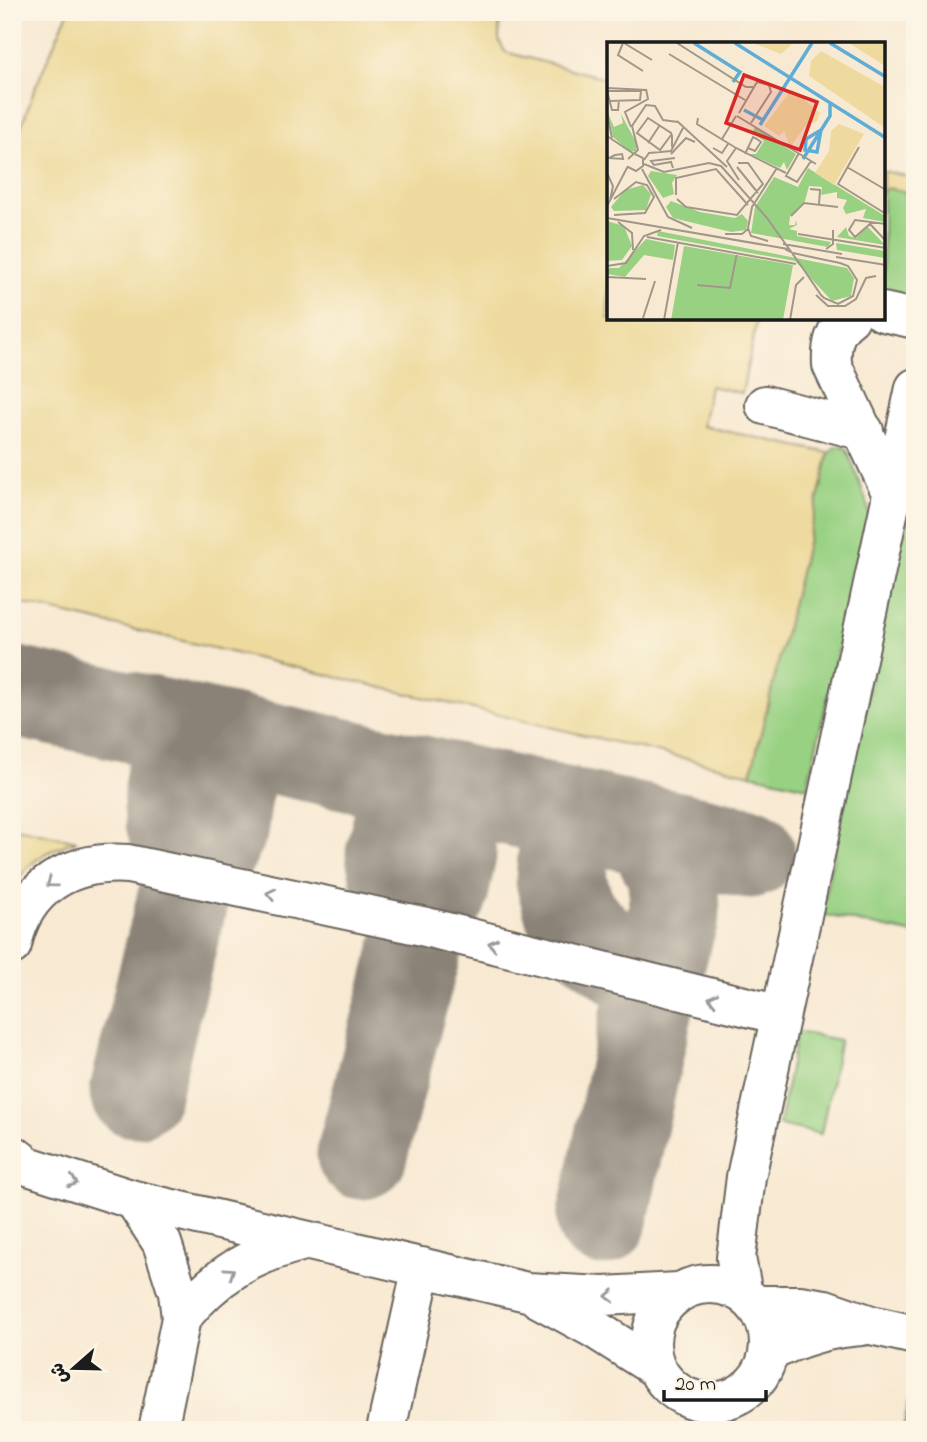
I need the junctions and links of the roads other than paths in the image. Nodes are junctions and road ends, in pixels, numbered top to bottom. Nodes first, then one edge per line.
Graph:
1 (885, 312) edge
2 (915, 319) edge
3 (848, 320) edge
4 (915, 388) edge
5 (765, 405) dead end
6 (864, 431) junction
7 (891, 492) junction
8 (12, 945) edge
9 (780, 1015) junction
10 (12, 1154) edge
11 (746, 1177) junction
12 (134, 1200) junction
13 (305, 1240) junction
14 (422, 1267) junction
15 (686, 1289) junction
16 (527, 1292) junction
17 (749, 1299) junction
18 (181, 1318) junction
19 (871, 1325) junction
20 (915, 1335) edge
21 (768, 1353) junction
22 (656, 1368) junction
23 (158, 1430) edge
24 (386, 1430) edge

1 - 2 lane
3 - 6 lane
4 - 7 lane
5 - 6 lane
6 - 7 lane
7 - 9 lane
9 -> 8 lane
9 - 11 lane
10 -> 12 lane
11 - 15 lane
11 - 17 lane
12 - 13 lane
12 - 18 lane
13 - 14 lane
18 -> 13 lane
14 - 16 lane
14 - 24 lane
15 -> 16 lane
15 - 17 lane
15 - 22 lane
16 - 22 lane
17 - 19 lane
17 - 21 lane
18 - 23 lane
19 - 20 lane
19 - 21 lane
21 - 22 lane

